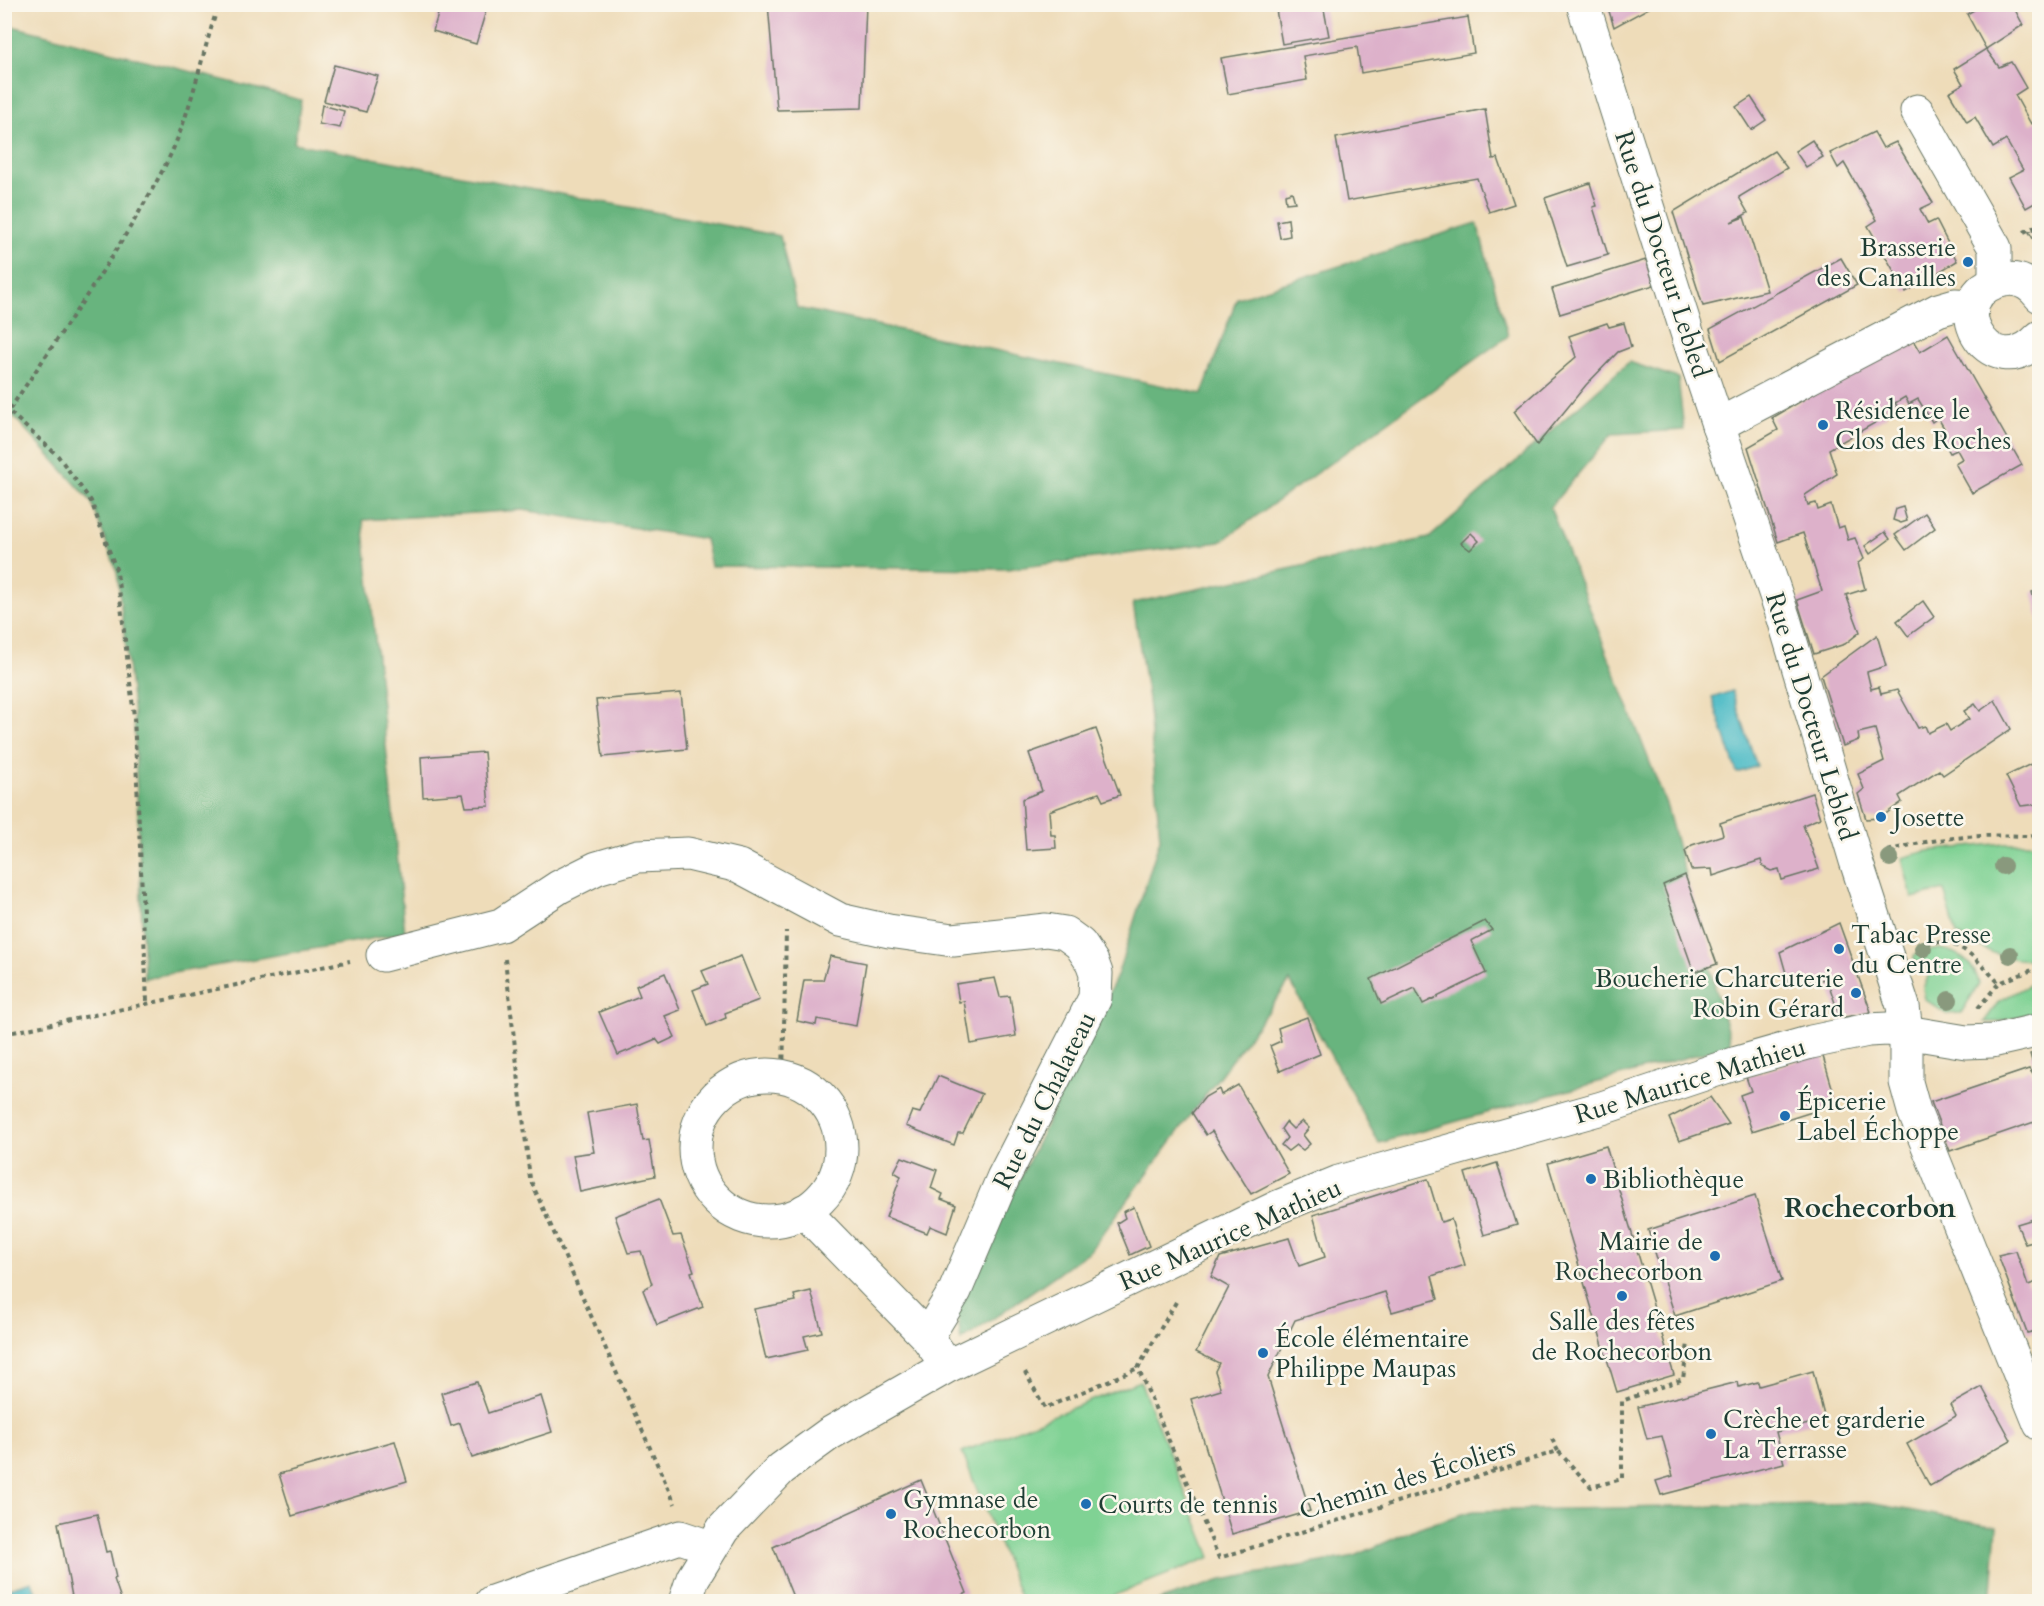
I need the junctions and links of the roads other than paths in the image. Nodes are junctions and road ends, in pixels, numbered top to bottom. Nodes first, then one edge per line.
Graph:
1 (1583, 4) edge
2 (1917, 111) dead end
3 (1995, 282) junction
4 (2040, 296) edge
5 (1972, 306) junction
6 (2040, 338) edge
7 (1718, 425) junction
8 (383, 955) road end
9 (2040, 1029) edge
10 (1906, 1031) junction
11 (804, 1212) junction
12 (927, 1337) junction
13 (946, 1367) junction
14 (2040, 1424) edge
15 (710, 1547) junction
16 (492, 1602) edge
17 (685, 1602) edge

1 - 7 street, Rue du Docteur Lebled
2 - 3 street
3 - 4 street
3 - 5 street
5 - 6 street
5 - 7 street
7 - 10 street, Rue du Docteur Lebled
8 - 12 street, Rue du Chalateau
9 - 10 street, Rue Maurice Mathieu
10 - 13 street, Rue Maurice Mathieu
10 - 14 street, Rue du Docteur Lebled
11 - 11 street
11 - 12 street
12 - 13 street
13 - 15 street, Rue Maurice Mathieu
15 - 16 street
15 - 17 street, Rue Maurice Mathieu

